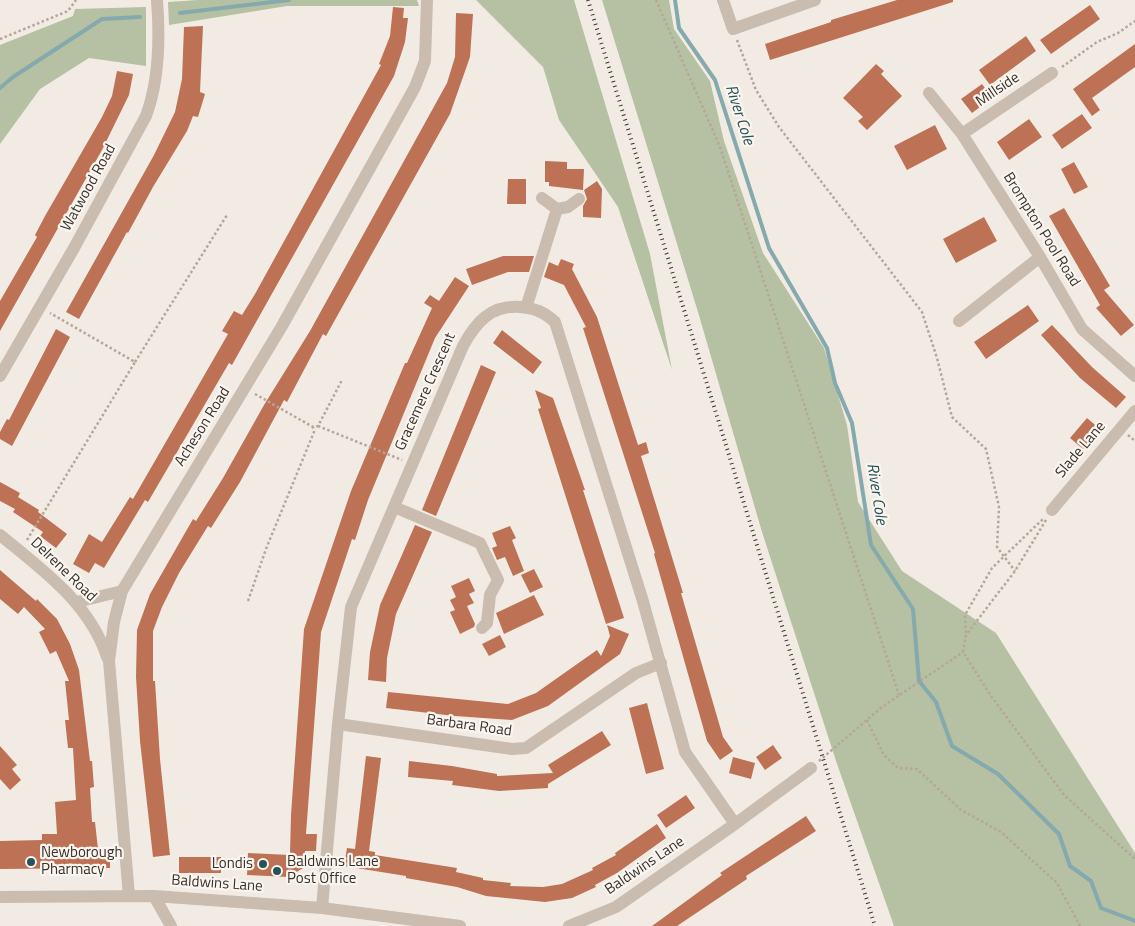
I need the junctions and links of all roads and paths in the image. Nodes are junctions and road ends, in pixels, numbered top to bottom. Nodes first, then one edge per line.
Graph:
1 (76, 0) edge
2 (158, 0) edge
3 (427, 0) edge
4 (656, 0) edge
5 (723, 0) edge
6 (815, 0) edge
7 (1135, 21) edge
8 (733, 28) junction
9 (0, 39) edge
10 (1052, 73) joint
11 (928, 92) dead end
12 (962, 134) junction
13 (542, 198) dead end
14 (579, 199) dead end
15 (557, 209) junction
16 (227, 215) dead end
17 (1040, 257) junction
18 (40, 307) junction
19 (526, 308) junction
20 (959, 321) dead end
21 (135, 362) junction
22 (0, 376) edge
23 (1135, 376) edge
24 (342, 380) dead end
25 (246, 388) junction
26 (1135, 411) edge
27 (318, 426) junction
28 (313, 427) junction
29 (412, 465) junction
30 (394, 507) junction
31 (1052, 510) junction
32 (0, 535) edge
33 (20, 551) junction
34 (1005, 556) junction
35 (1015, 570) junction
36 (122, 591) junction
37 (248, 601) dead end
38 (77, 602) junction
39 (482, 628) dead end
40 (966, 635) junction
41 (964, 652) junction
42 (109, 661) junction
43 (661, 663) junction
44 (899, 695) junction
45 (867, 720) junction
46 (338, 724) junction
47 (812, 768) joint
48 (735, 824) junction
49 (1135, 859) edge
50 (129, 896) junction
51 (154, 896) junction
52 (0, 897) edge
53 (322, 908) junction
54 (171, 926) edge
55 (460, 926) edge
56 (569, 926) edge
57 (1080, 926) edge

1 - 9 path
2 - 18 street, Watwood Road
3 - 25 street, Acheson Road
4 - 44 path
5 - 8 street
6 - 8 street
7 - 10 path
8 - 34 path
10 - 12 street, Millside
11 - 12 street, Brompton Pool Road
12 - 17 street, Brompton Pool Road
13 - 15 street
14 - 15 street
15 - 19 street
16 - 21 path
17 - 20 street
17 - 23 street, Brompton Pool Road
18 - 21 path
18 - 22 street, Watwood Road
19 - 29 street, Gracemere Crescent
19 - 43 street, Gracemere Crescent
21 - 33 path
24 - 27 path
25 - 28 path
25 - 36 street, Acheson Road
26 - 31 street, Slade Lane
27 - 28 path
27 - 29 path
28 - 37 path
29 - 30 street, Gracemere Crescent
30 - 39 street
30 - 46 street, Gracemere Crescent
31 - 34 path
31 - 35 path
32 - 33 street, Delrene Road
33 - 38 street, Delrene Road
34 - 35 path
34 - 40 path
35 - 40 path
36 - 38 street
36 - 42 street, Acheson Road
38 - 42 street, Delrene Road
40 - 41 path
41 - 44 path
41 - 49 path
42 - 50 street, Acheson Road
43 - 46 street, Barbara Road
43 - 48 street, Gracemere Crescent
44 - 45 path
45 - 47 path
45 - 57 path
46 - 53 street, Gracemere Crescent
47 - 48 street, Baldwins Lane
48 - 56 street, Baldwins Lane
50 - 51 street, Baldwins Lane
50 - 52 street, Baldwins Lane
51 - 53 street, Baldwins Lane
51 - 54 street
53 - 55 street, Baldwins Lane

